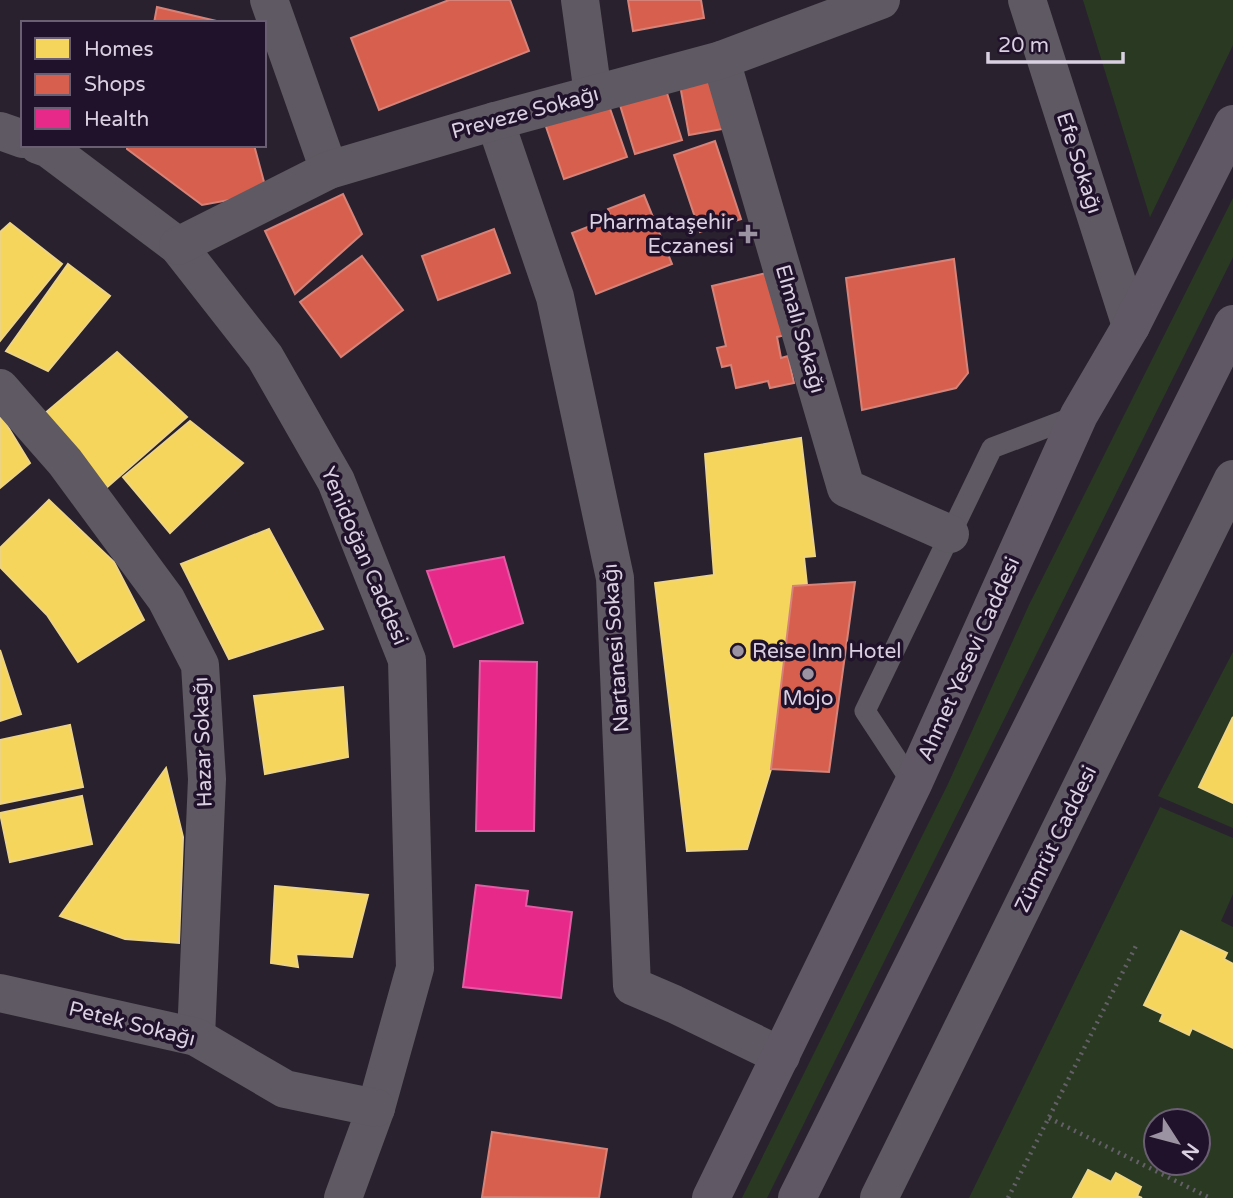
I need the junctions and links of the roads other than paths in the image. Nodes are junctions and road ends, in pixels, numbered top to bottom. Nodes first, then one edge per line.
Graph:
1 (269, 0) edge
2 (580, 0) edge
3 (881, 0) edge
4 (1027, 0) edge
5 (721, 60) junction
6 (593, 94) junction
7 (495, 121) junction
8 (1233, 124) edge
9 (0, 131) edge
10 (21, 138) edge
11 (44, 147) edge
12 (328, 170) junction
13 (178, 246) junction
14 (1233, 324) edge
15 (1131, 326) junction
16 (0, 387) edge
17 (1079, 415) junction
18 (1233, 479) edge
19 (950, 534) junction
20 (913, 784) junction
21 (0, 993) edge
22 (196, 1037) junction
23 (780, 1056) junction
24 (376, 1108) junction
25 (343, 1198) edge
26 (711, 1198) edge
27 (797, 1198) edge
28 (879, 1198) edge

1 - 12 street
2 - 6 street
3 - 5 street, Preveze Sokağı
4 - 15 street, Efe Sokağı
5 - 6 street, Preveze Sokağı
5 - 19 street, Elmalı Sokağı
6 - 7 street, Preveze Sokağı
7 - 12 street, Preveze Sokağı
7 - 23 street, Nartanesi Sokağı
8 - 15 main road, Ahmet Yesevi Caddesi
9 - 10 street
11 - 13 street, Yenidoğan Caddesi
12 - 13 street, Preveze Sokağı
13 - 24 street, Yenidoğan Caddesi
14 - 27 main road
15 - 17 main road, Ahmet Yesevi Caddesi
16 - 22 street, Hazar Sokağı
17 - 19 lane
17 - 20 main road, Ahmet Yesevi Caddesi
18 - 28 street, Zümrüt Caddesi
19 - 20 lane
20 - 23 main road, Ahmet Yesevi Caddesi
21 - 22 street, Petek Sokağı
22 - 24 street, Petek Sokağı
23 - 26 main road, Ahmet Yesevi Caddesi
24 - 25 street, Yenidoğan Caddesi

